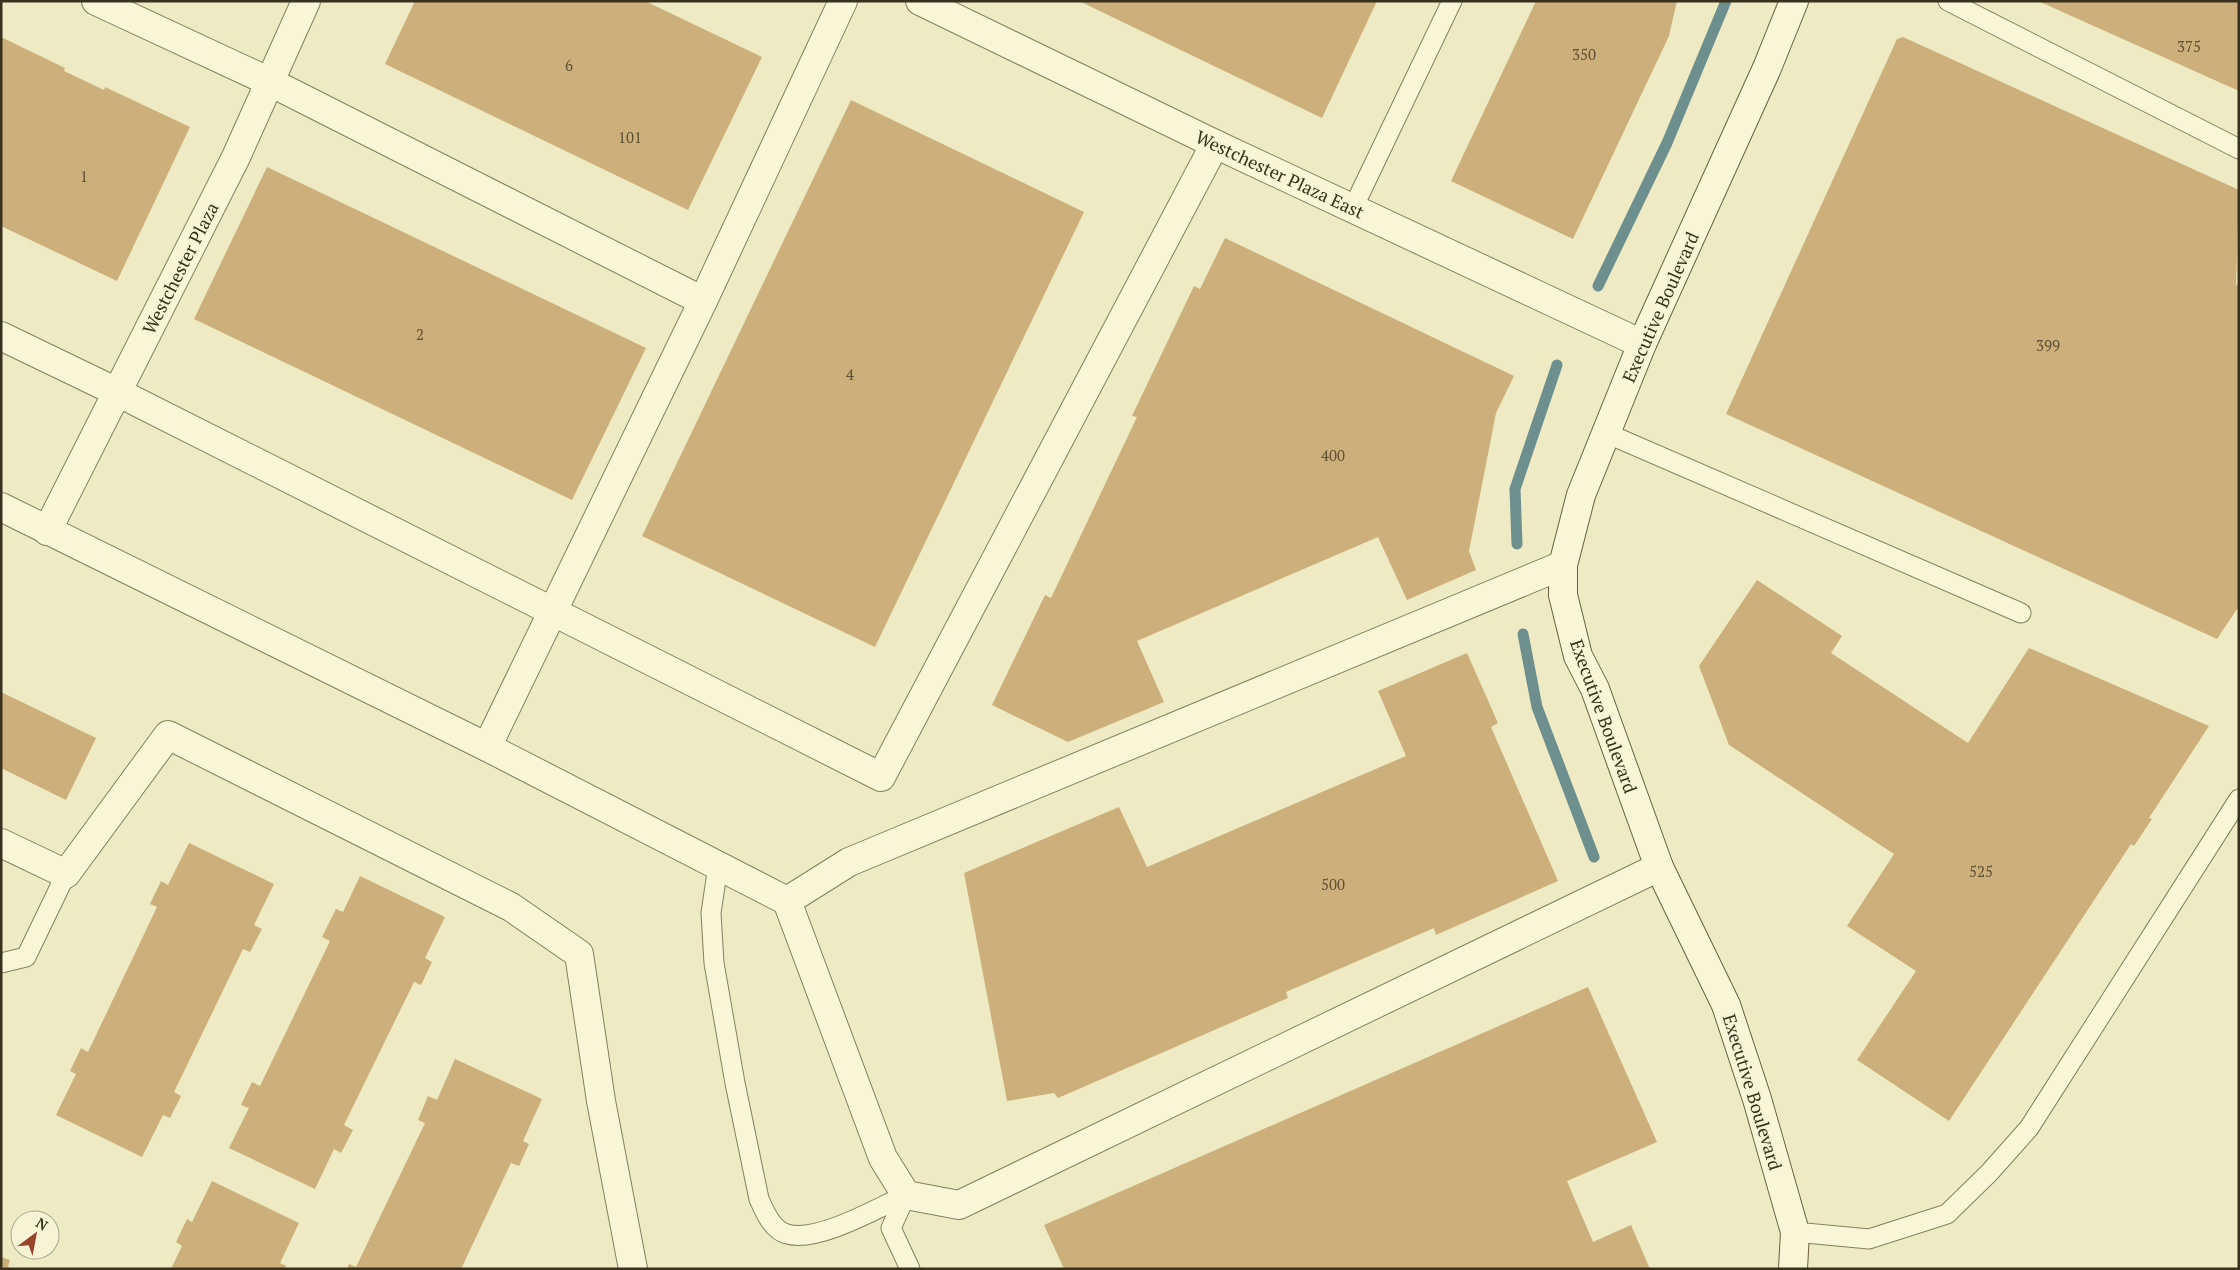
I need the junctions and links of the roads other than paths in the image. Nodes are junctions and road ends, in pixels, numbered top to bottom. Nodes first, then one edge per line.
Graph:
1 (96, 1) edge
2 (306, 1) edge
3 (843, 1) edge
4 (1452, 1) edge
5 (1794, 1) edge
6 (1948, 1) edge
7 (922, 2) edge
8 (268, 81) junction
9 (1215, 144) junction
10 (2239, 149) edge
11 (1353, 208) junction
12 (703, 301) junction
13 (1, 336) edge
14 (1642, 344) junction
15 (117, 392) junction
16 (1606, 433) junction
17 (1, 507) edge
18 (47, 531) junction
19 (1563, 566) junction
20 (553, 612) junction
21 (2021, 613) dead end
22 (487, 746) junction
23 (2239, 799) edge
24 (1, 843) edge
25 (718, 866) junction
26 (1658, 867) junction
27 (66, 874) junction
28 (787, 901) junction
29 (1, 963) edge
30 (906, 1194) junction
31 (1796, 1232) junction
32 (633, 1269) edge
33 (910, 1269) edge
34 (1793, 1269) edge

1 - 8 street
2 - 8 street, Westchester Plaza
3 - 12 street
4 - 11 lane
5 - 14 street, Executive Boulevard
6 - 10 lane
7 - 9 street, Westchester Plaza East
8 - 12 street
8 - 15 street, Westchester Plaza
9 - 11 street, Westchester Plaza East
9 - 20 street
11 - 14 street, Westchester Plaza East
12 - 20 street
13 - 15 street
14 - 16 street, Executive Boulevard
15 - 18 street, Westchester Plaza
15 - 20 street
16 - 19 street, Executive Boulevard
16 - 21 lane
17 - 18 street
18 - 22 street
19 - 26 street, Executive Boulevard
19 - 28 street
20 - 22 street
22 - 25 street
23 - 31 lane
24 - 27 street
25 - 28 street
25 - 30 lane
26 - 30 street
26 - 31 street, Executive Boulevard
27 - 29 lane
27 - 32 street
28 - 30 street
30 - 33 lane
31 - 34 street, Executive Boulevard

